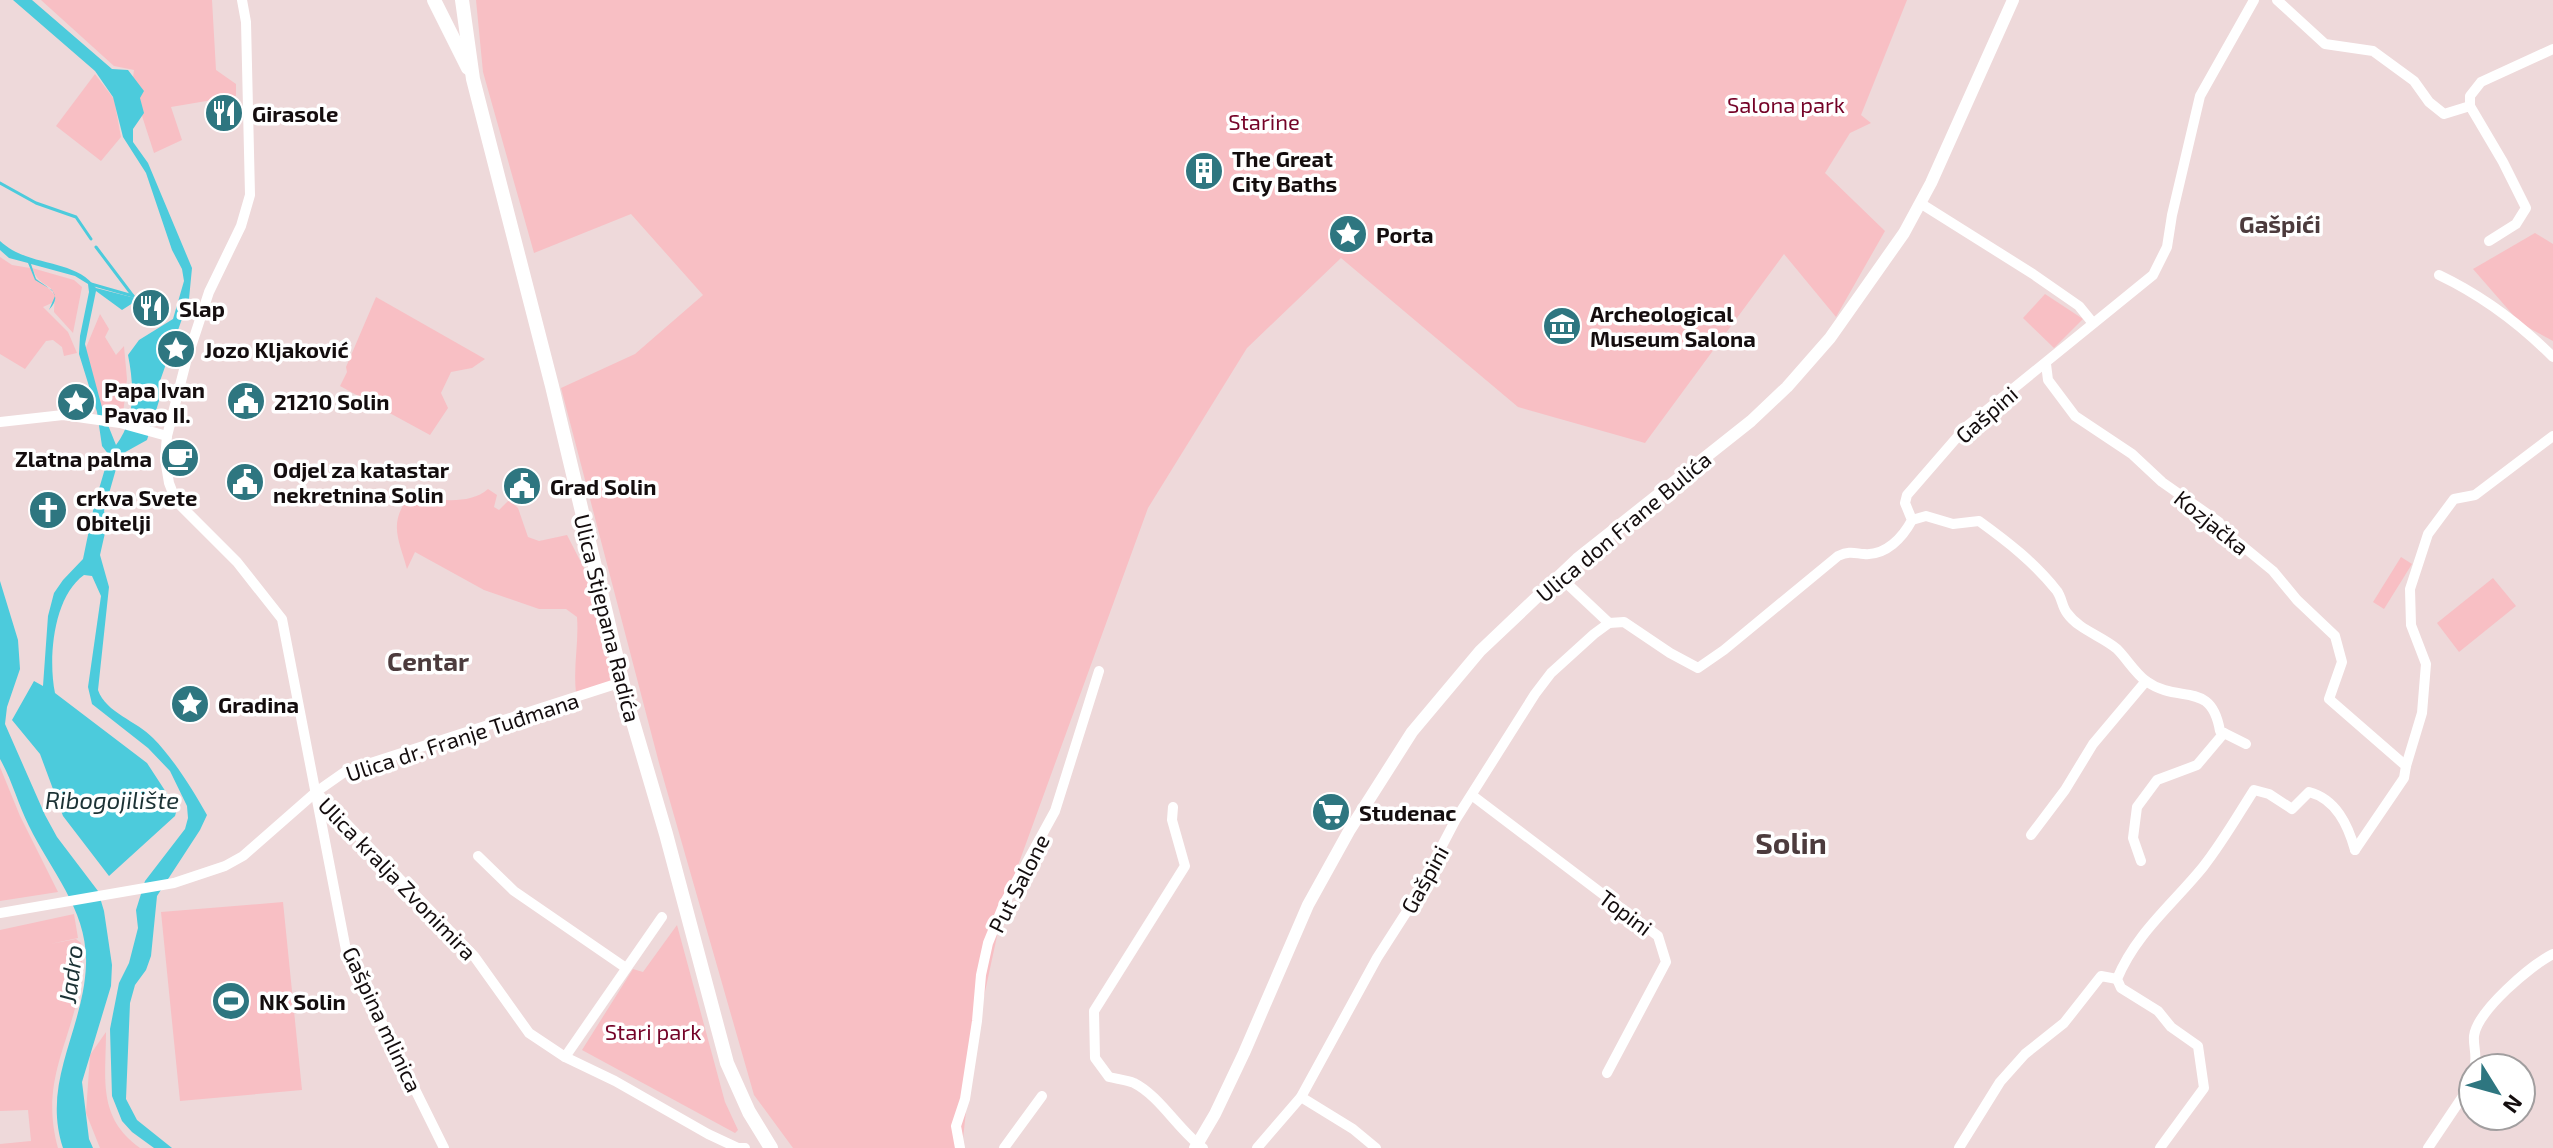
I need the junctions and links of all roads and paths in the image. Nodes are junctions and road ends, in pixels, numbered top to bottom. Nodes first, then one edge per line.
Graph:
1 (242, 0) edge
2 (434, 0) edge
3 (462, 0) edge
4 (2013, 0) edge
5 (2254, 0) edge
6 (2277, 0) edge
7 (2553, 49) edge
8 (473, 79) junction
9 (2470, 106) junction
10 (1920, 203) junction
11 (2489, 241) dead end
12 (2439, 275) dead end
13 (2092, 322) junction
14 (2553, 357) edge
15 (2046, 364) junction
16 (0, 422) edge
17 (167, 436) junction
18 (2553, 436) edge
19 (1912, 520) junction
20 (1559, 576) junction
21 (1609, 623) junction
22 (1099, 671) dead end
23 (2146, 681) junction
24 (622, 682) junction
25 (2224, 733) junction
26 (2246, 744) dead end
27 (2406, 766) junction
28 (316, 792) junction
29 (1473, 796) junction
30 (1173, 807) dead end
31 (2031, 835) dead end
32 (478, 856) dead end
33 (2141, 861) dead end
34 (0, 913) edge
35 (662, 917) dead end
36 (2553, 954) edge
37 (626, 968) junction
38 (2117, 979) junction
39 (2475, 1052) edge
40 (565, 1057) junction
41 (1607, 1073) dead end
42 (1042, 1096) dead end
43 (1301, 1097) junction
44 (2457, 1105) edge
45 (768, 1144) edge
46 (1199, 1147) edge
47 (444, 1148) edge
48 (747, 1148) edge
49 (960, 1148) edge
50 (1004, 1148) edge
51 (1257, 1148) edge
52 (1376, 1148) edge
53 (1959, 1148) edge
54 (2160, 1148) edge
55 (2428, 1148) edge

1 - 17 street
2 - 8 main road
3 - 8 main road
4 - 10 street, Ulica don Frane Bulića
5 - 13 street, Gašpini
6 - 9 street
7 - 9 street
8 - 24 main road, Ulica Stjepana Radića
9 - 11 street
10 - 13 street
10 - 20 street, Ulica don Frane Bulića
12 - 14 street
13 - 15 street, Gašpini
15 - 19 street, Gašpini
15 - 27 street, Kozjačka
16 - 17 street
17 - 28 street, Ulica kralja Zvonimira
18 - 27 street
19 - 21 street
19 - 23 street
20 - 21 street
20 - 46 street, Ulica don Frane Bulića
21 - 29 street, Gašpini
22 - 49 street, Put Salone
23 - 25 street
23 - 31 street
24 - 28 street, Ulica dr. Franje Tuđmana
24 - 45 main road, Ulica Stjepana Radića
25 - 26 street
25 - 33 street
27 - 38 street
28 - 34 street, Ulica dr. Franje Tuđmana
28 - 40 street, Ulica kralja Zvonimira
28 - 47 street, Gašpina mlinica
29 - 41 street, Topini
29 - 43 street, Gašpini
30 - 46 street, Ulica don Frane Bulića
32 - 37 street
35 - 37 street
36 - 39 street
37 - 40 street
38 - 53 street
38 - 54 street
40 - 48 street, Ulica kralja Zvonimira
42 - 50 street
43 - 51 street, Gašpini
43 - 52 street
44 - 55 street
45 - 48 street, Ulica kralja Zvonimira

